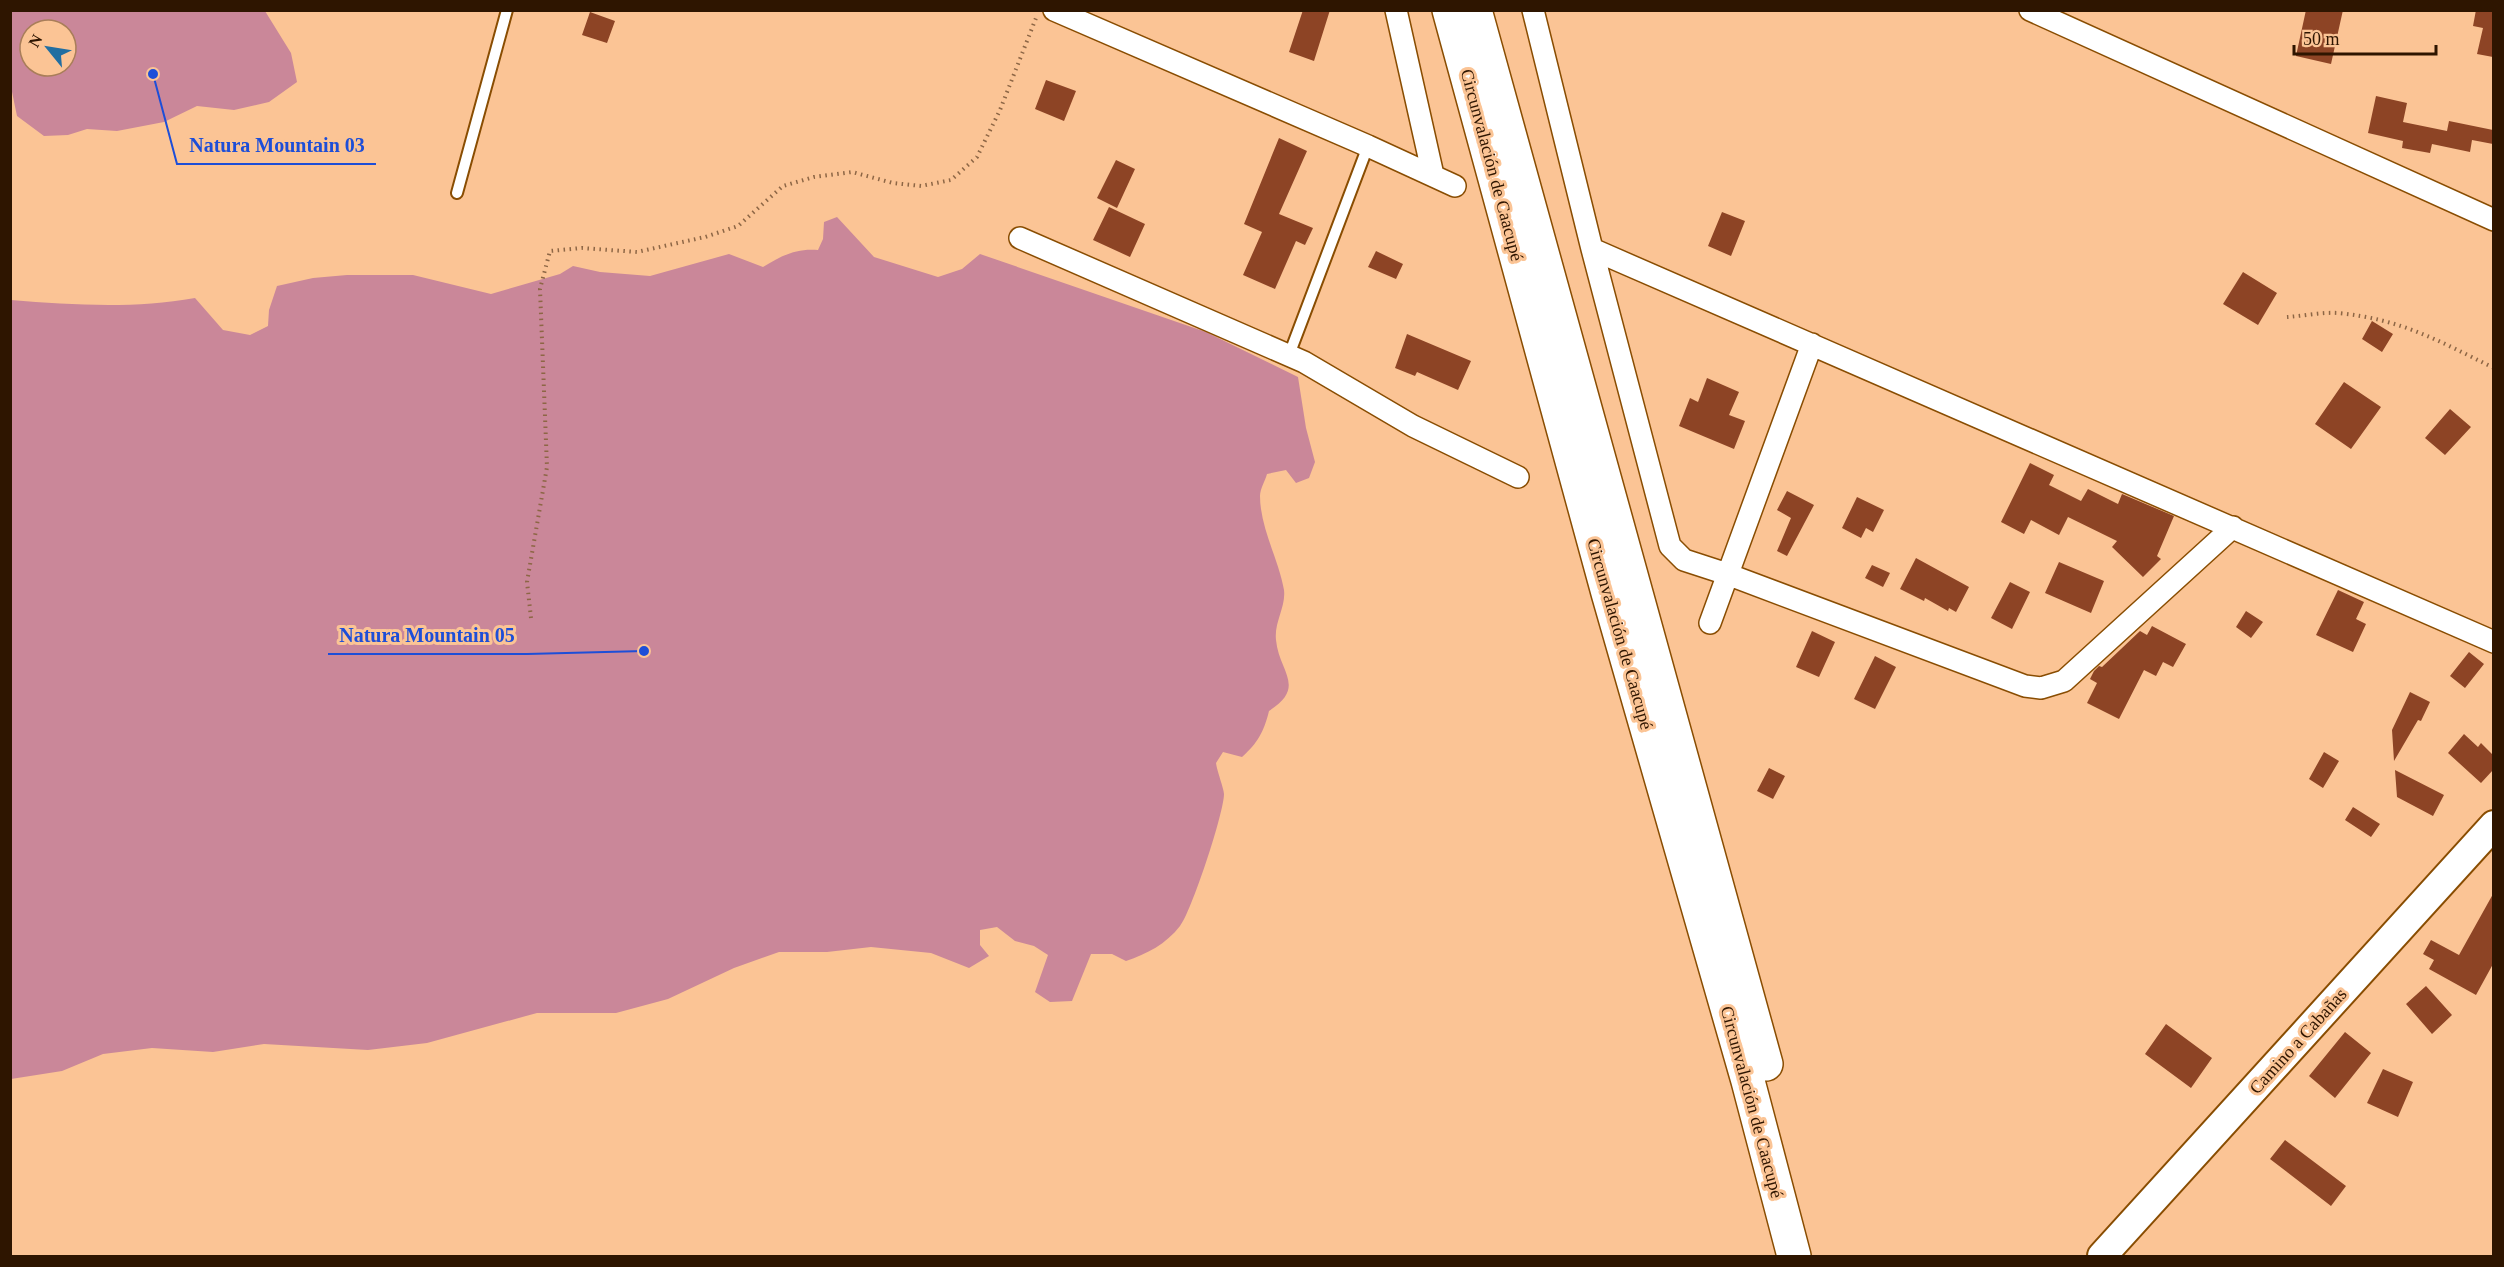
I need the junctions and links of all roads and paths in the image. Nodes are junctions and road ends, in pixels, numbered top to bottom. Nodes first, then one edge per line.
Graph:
1 (507, 10) edge
2 (1039, 10) edge
3 (1054, 10) edge
4 (1396, 10) edge
5 (1449, 10) edge
6 (1476, 10) edge
7 (1533, 10) edge
8 (2030, 10) edge
9 (1368, 146) junction
10 (1433, 175) junction
11 (1455, 186) dead end
12 (457, 193) dead end
13 (2493, 220) edge
14 (1020, 238) dead end
15 (1592, 249) junction
16 (2287, 317) dead end
17 (1812, 344) junction
18 (1289, 355) junction
19 (2493, 368) edge
20 (1518, 477) dead end
21 (2233, 527) junction
22 (1727, 574) junction
23 (531, 618) dead end
24 (1710, 623) dead end
25 (2493, 642) edge
26 (2493, 827) edge
27 (1794, 1257) edge
28 (1818, 1257) edge
29 (2102, 1257) edge

1 - 12 lane
2 - 23 path
3 - 9 street
4 - 10 street
5 - 27 highway, Circunvalación de Caacupé
6 - 28 highway, Circunvalación de Caacupé
7 - 15 street
8 - 13 street
9 - 10 street
9 - 18 lane
10 - 11 street
14 - 18 street
15 - 17 street
15 - 22 street
16 - 19 path
17 - 21 street
17 - 22 street
18 - 20 street
21 - 22 street
21 - 25 street
22 - 24 street
26 - 29 street, Camino a Cabañas

